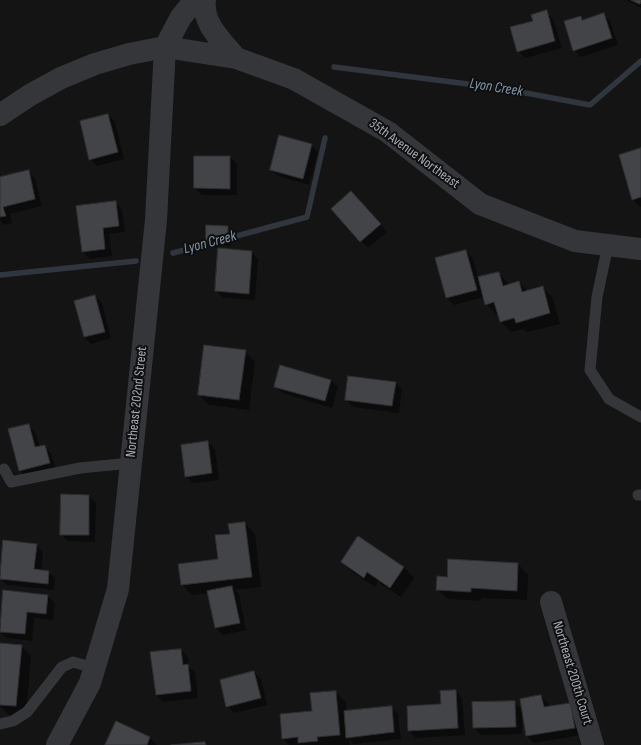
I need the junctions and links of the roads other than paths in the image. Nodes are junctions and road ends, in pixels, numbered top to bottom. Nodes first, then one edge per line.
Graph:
1 (195, 0) edge
2 (206, 0) edge
3 (165, 47) junction
4 (236, 58) junction
5 (0, 115) edge
6 (608, 245) junction
7 (641, 249) edge
8 (641, 417) edge
9 (131, 463) junction
10 (4, 469) dead end
11 (551, 602) dead end
12 (94, 668) junction
13 (0, 724) edge
14 (56, 745) edge
15 (593, 745) edge

1 - 3 street
2 - 4 street
3 - 4 street, 35th Avenue Northeast
3 - 5 street
3 - 9 street, Northeast 202nd Street
4 - 6 street, 35th Avenue Northeast
6 - 7 street, 35th Avenue Northeast
6 - 8 lane
9 - 10 lane
9 - 12 street, Northeast 202nd Street
11 - 15 street, Northeast 200th Court
12 - 13 lane
12 - 14 street, Northeast 202nd Street

